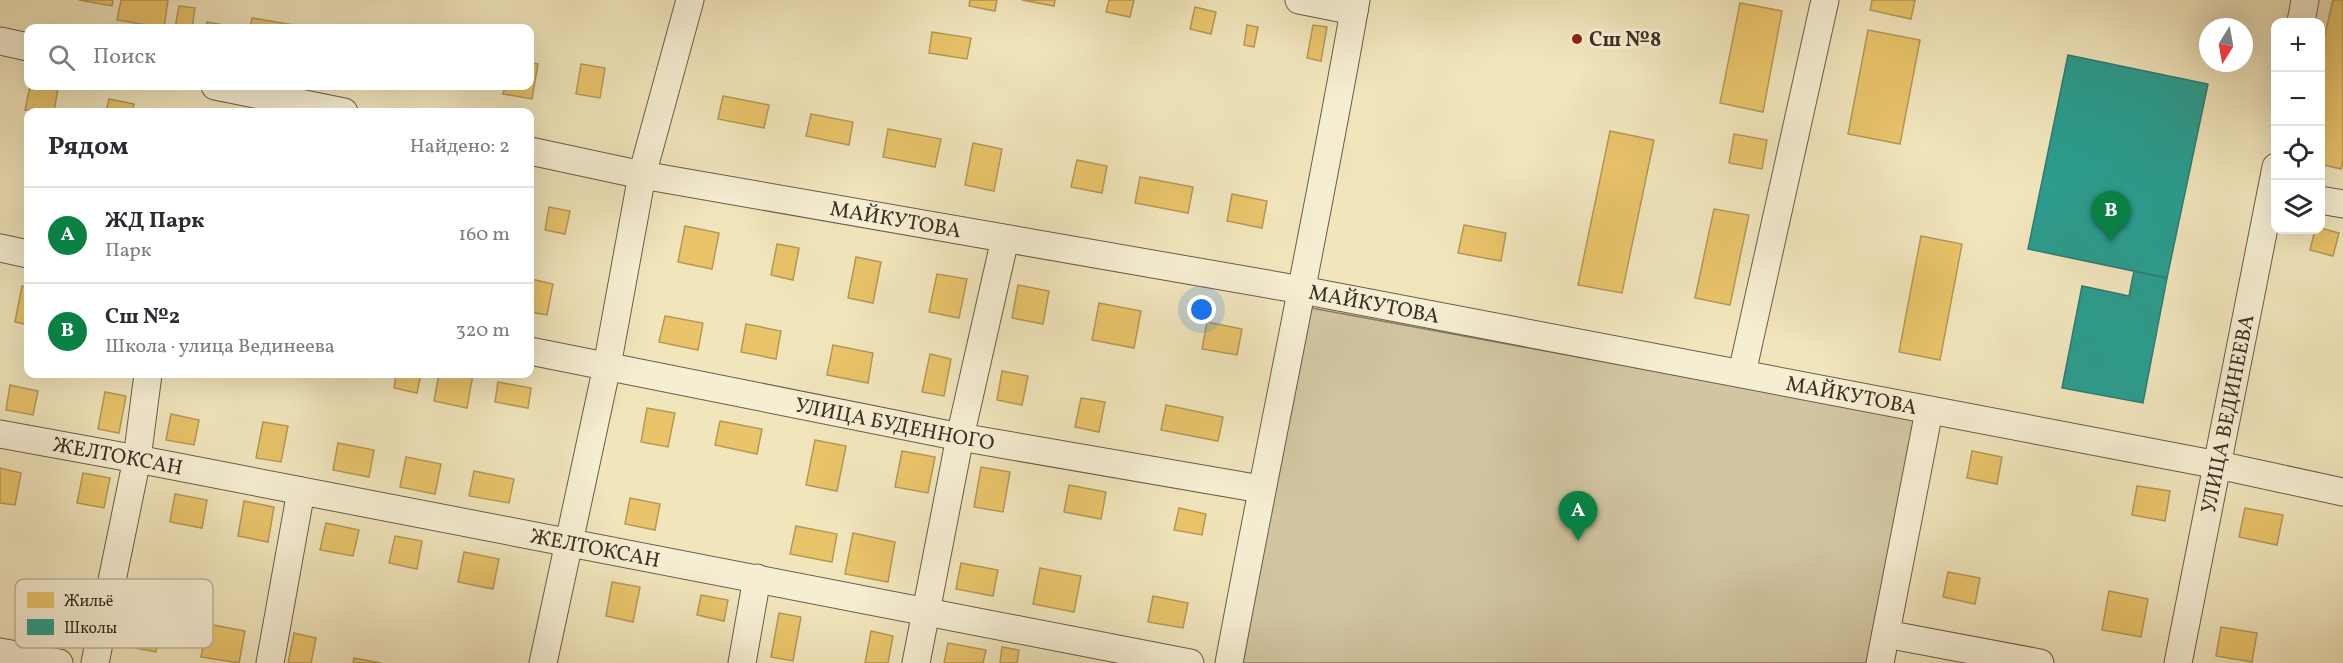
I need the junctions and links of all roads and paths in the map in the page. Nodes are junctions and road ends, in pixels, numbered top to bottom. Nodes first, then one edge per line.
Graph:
1 (690, 0) edge
2 (1299, 0) edge
3 (1825, 0) edge
4 (2305, 0) edge
5 (1355, 5) edge
6 (2302, 18) edge
7 (0, 41) edge
8 (24, 45) edge
9 (235, 90) edge
10 (324, 108) edge
11 (534, 152) edge
12 (642, 175) junction
13 (2271, 198) edge
14 (2325, 201) edge
15 (2343, 204) edge
16 (1005, 239) junction
17 (0, 248) edge
18 (24, 253) edge
19 (1302, 290) junction
20 (534, 352) edge
21 (607, 366) junction
22 (1742, 373) junction
23 (147, 378) edge
24 (1929, 411) junction
25 (0, 434) edge
26 (960, 437) junction
27 (137, 459) junction
28 (2217, 465) junction
29 (1261, 489) junction
30 (301, 491) junction
31 (2343, 492) edge
32 (568, 543) junction
33 (757, 578) junction
34 (112, 579) edge
35 (925, 613) junction
36 (1886, 634) junction
37 (98, 648) edge
38 (0, 652) edge
39 (59, 663) edge
40 (95, 663) edge
41 (270, 663) edge
42 (543, 663) edge
43 (742, 663) edge
44 (916, 663) edge
45 (1190, 663) edge
46 (1228, 663) edge
47 (1880, 663) edge
48 (2040, 663) edge
49 (2178, 663) edge

1 - 12 street
2 - 5 street
3 - 22 street
4 - 6 street
5 - 19 street
7 - 8 street
9 - 10 street
11 - 12 street, МАЙКУТОВА
12 - 16 street, МАЙКУТОВА
12 - 21 street
13 - 28 street, УЛИЦА ВЕДИНЕЕВА
14 - 15 street
16 - 19 street, МАЙКУТОВА
16 - 26 street
17 - 18 street
19 - 22 street, МАЙКУТОВА
19 - 29 street
20 - 21 street, УЛИЦА БУДЕННОГО
21 - 26 street, УЛИЦА БУДЕННОГО
21 - 32 street
22 - 24 street, МАЙКУТОВА
23 - 27 street
24 - 28 street, МАЙКУТОВА
24 - 36 street
25 - 27 street, ЖЕЛТОКСАН
26 - 29 street, УЛИЦА БУДЕННОГО
26 - 35 street
27 - 30 street, ЖЕЛТОКСАН
27 - 34 street
28 - 31 street, МАЙКУТОВА
28 - 49 street, УЛИЦА ВЕДИНЕЕВА
29 - 46 street
30 - 32 street, ЖЕЛТОКСАН
30 - 41 street
32 - 33 street, ЖЕЛТОКСАН
32 - 42 street
33 - 35 street, ЖЕЛТОКСАН
33 - 43 street
35 - 44 street
35 - 45 street, ЖЕЛТОКСАН
36 - 47 street
36 - 48 street
37 - 40 street
38 - 39 street

